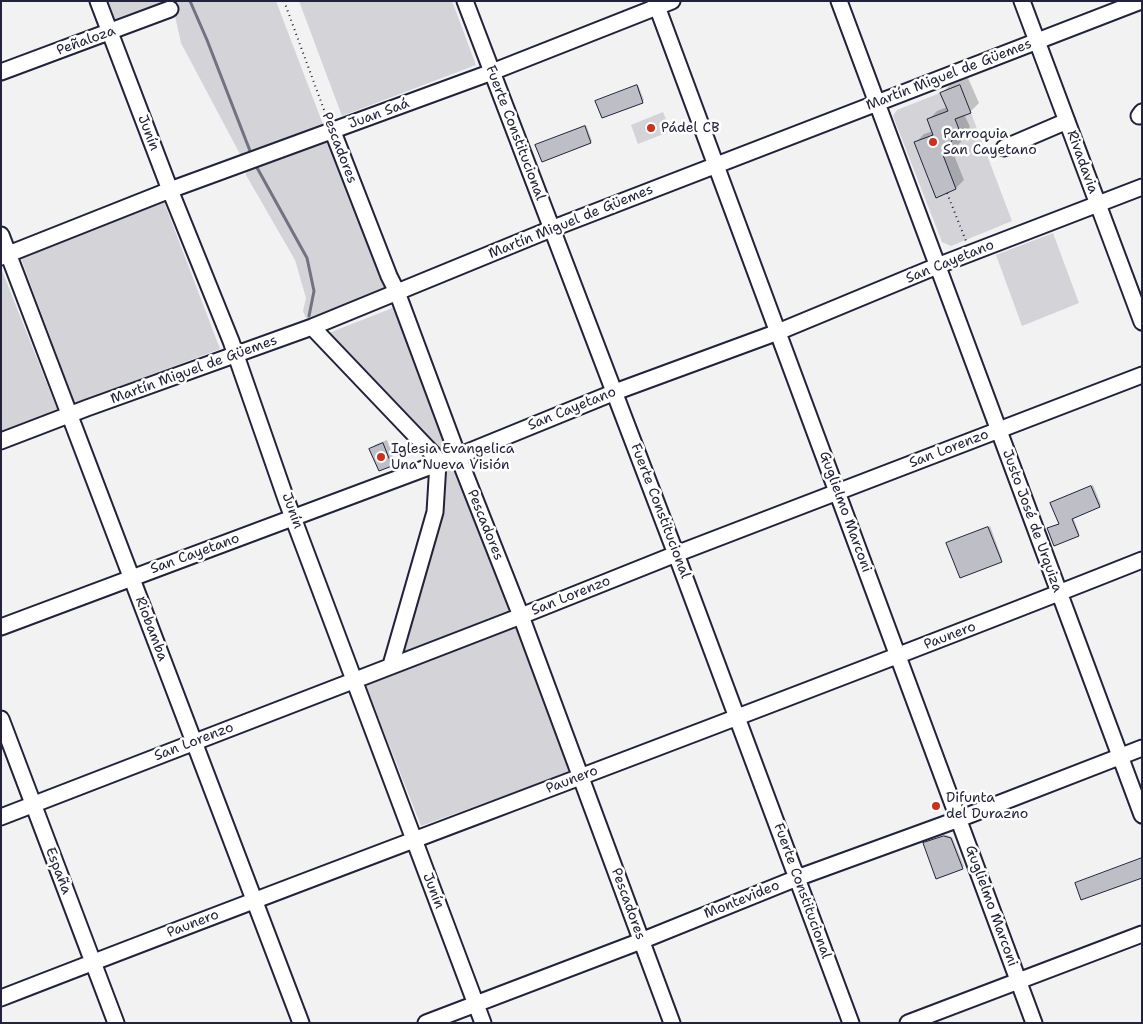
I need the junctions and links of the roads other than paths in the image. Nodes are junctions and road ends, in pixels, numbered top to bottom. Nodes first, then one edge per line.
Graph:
1 (98, 1) edge
2 (465, 1) edge
3 (672, 1) edge
4 (839, 1) edge
5 (1022, 1) edge
6 (1141, 1) edge
7 (656, 4) edge
8 (170, 9) dead end
9 (110, 32) junction
10 (1037, 41) junction
11 (1, 72) edge
12 (492, 72) junction
13 (878, 103) junction
14 (1067, 122) junction
15 (333, 132) junction
16 (1004, 148) dead end
17 (716, 166) junction
18 (1142, 187) edge
19 (170, 190) junction
20 (1097, 203) junction
21 (552, 229) junction
22 (1, 235) edge
23 (5, 255) edge
24 (937, 266) junction
25 (397, 292) junction
26 (1142, 322) edge
27 (312, 327) junction
28 (778, 332) junction
29 (236, 355) junction
30 (1142, 375) edge
31 (615, 392) junction
32 (69, 415) junction
33 (998, 430) junction
34 (1, 442) edge
35 (458, 456) junction
36 (438, 463) junction
37 (837, 492) junction
38 (294, 518) junction
39 (676, 554) junction
40 (1142, 560) edge
41 (132, 578) junction
42 (1059, 593) junction
43 (521, 616) junction
44 (1, 627) edge
45 (898, 656) junction
46 (390, 665) junction
47 (354, 679) junction
48 (737, 716) junction
49 (1, 719) edge
50 (194, 742) junction
51 (1142, 748) edge
52 (1120, 757) junction
53 (581, 777) junction
54 (33, 805) junction
55 (1142, 815) edge
56 (1, 817) edge
57 (959, 819) junction
58 (414, 840) junction
59 (797, 878) junction
60 (254, 900) junction
61 (1142, 934) edge
62 (642, 941) junction
63 (93, 962) junction
64 (1019, 981) junction
65 (1, 998) edge
66 (476, 1004) junction
67 (116, 1023) edge
68 (301, 1023) edge
69 (426, 1023) edge
70 (483, 1023) edge
71 (672, 1023) edge
72 (851, 1023) edge
73 (908, 1023) edge
74 (1034, 1023) edge

1 - 9 street, Junín
2 - 12 street, Fuerte Constitucional
3 - 7 street, Juan Saá
4 - 13 street, Justo José de Urquiza
5 - 10 street, Rivadavia
6 - 10 street, Martín Miguel de Güemes
7 - 12 street, Juan Saá
7 - 17 street, Guglielmo Marconi
8 - 9 street, Peñaloza
9 - 11 street, Peñaloza
9 - 19 street, Junín
10 - 13 street, Martín Miguel de Güemes
10 - 14 street, Rivadavia
12 - 15 street, Juan Saá
12 - 21 street, Fuerte Constitucional
13 - 17 street, Martín Miguel de Güemes
13 - 24 street, Justo José de Urquiza
14 - 16 street
14 - 20 street, Rivadavia
15 - 19 street, Juan Saá
15 - 25 street, Pescadores
17 - 21 street, Martín Miguel de Güemes
17 - 28 street, Guglielmo Marconi
18 - 20 street, San Cayetano
19 - 23 street, Juan Saá
19 - 29 street, Junín
20 - 24 street, San Cayetano
20 - 26 street, Rivadavia
21 - 25 street, Martín Miguel de Güemes
21 - 31 street, Fuerte Constitucional
22 - 23 street, Riobamba
23 - 32 street, Riobamba
24 - 28 street, San Cayetano
24 - 33 street, Justo José de Urquiza
25 - 27 street, Martín Miguel de Güemes
25 - 35 street, Pescadores
27 - 29 street, Martín Miguel de Güemes
27 - 36 street
28 - 31 street, San Cayetano
28 - 37 street, Guglielmo Marconi
29 - 32 street, Martín Miguel de Güemes
29 - 38 street, Junín
30 - 33 street, San Lorenzo
31 - 35 street, San Cayetano
31 - 39 street, Fuerte Constitucional
32 - 34 street, Martín Miguel de Güemes
32 - 41 street, Riobamba
33 - 37 street, San Lorenzo
33 - 42 street, Justo José de Urquiza
35 - 36 street, San Cayetano
35 - 43 street, Pescadores
36 - 38 street, San Cayetano
36 - 46 street
37 - 39 street, San Lorenzo
37 - 45 street, Guglielmo Marconi
38 - 41 street, San Cayetano
38 - 47 street, Junín
39 - 43 street, San Lorenzo
39 - 48 street, Fuerte Constitucional
40 - 42 street, Paunero
41 - 44 street, San Cayetano
41 - 50 street, Riobamba
42 - 45 street, Paunero
42 - 52 street, Justo José de Urquiza
43 - 46 street, San Lorenzo
43 - 53 street, Pescadores
45 - 48 street, Paunero
45 - 57 street, Guglielmo Marconi
46 - 47 street, San Lorenzo
47 - 50 street, San Lorenzo
47 - 58 street, Junín
48 - 53 street, Paunero
48 - 59 street, Fuerte Constitucional
49 - 54 street, España
50 - 54 street, San Lorenzo
50 - 60 street, Riobamba
51 - 52 street, Montevideo
52 - 55 street, Justo José de Urquiza
52 - 57 street, Montevideo
53 - 58 street, Paunero
53 - 62 street, Pescadores
54 - 56 street, San Lorenzo
54 - 63 street, España
57 - 59 street, Montevideo
57 - 64 street, Guglielmo Marconi
58 - 60 street, Paunero
58 - 66 street, Junín
59 - 62 street, Montevideo
59 - 72 street, Fuerte Constitucional
60 - 63 street, Paunero
60 - 68 street, Riobamba
61 - 64 street
62 - 66 street, Montevideo
62 - 71 street, Pescadores
63 - 65 street, Paunero
63 - 67 street, España
64 - 73 street
64 - 74 street, Guglielmo Marconi
66 - 69 street, Montevideo
66 - 70 street, Junín

